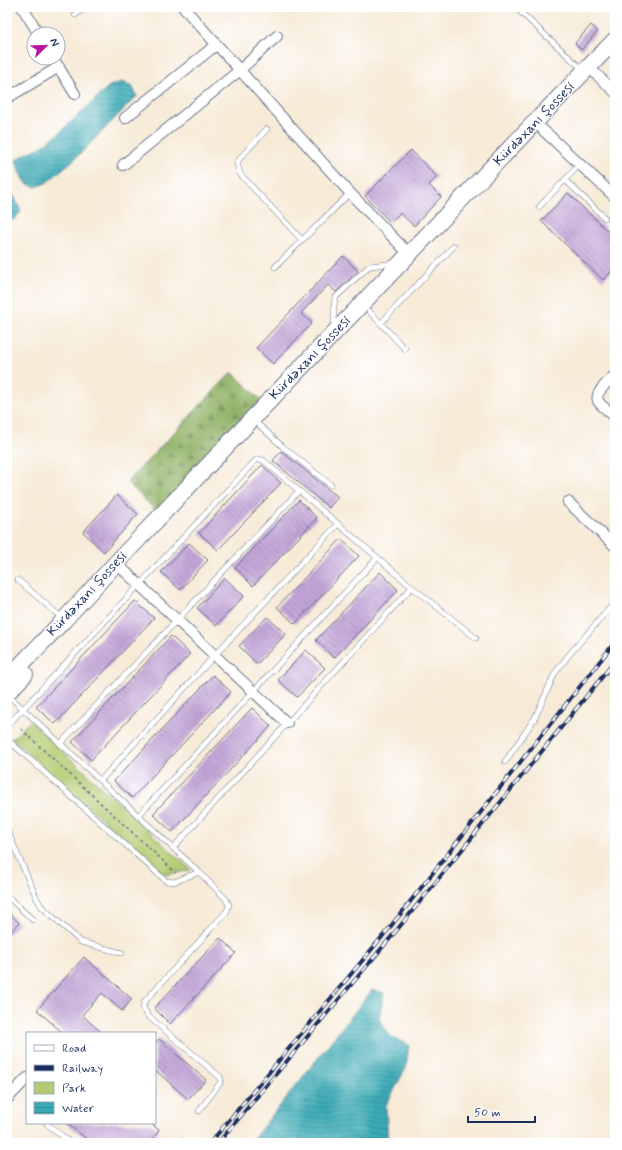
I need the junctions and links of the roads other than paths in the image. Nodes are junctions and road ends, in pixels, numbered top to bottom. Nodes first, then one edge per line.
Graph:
1 (22, 7) edge
2 (87, 7) edge
3 (183, 7) edge
4 (515, 7) edge
5 (74, 16) dead end
6 (34, 26) edge
7 (277, 36) dead end
8 (615, 40) edge
9 (216, 45) junction
10 (615, 55) edge
11 (59, 67) joint
12 (240, 70) junction
13 (591, 73) junction
14 (615, 92) edge
15 (75, 94) dead end
16 (7, 98) edge
17 (125, 118) dead end
18 (267, 129) dead end
19 (543, 130) junction
20 (580, 164) junction
21 (123, 165) dead end
22 (565, 180) junction
23 (350, 193) junction
24 (615, 197) edge
25 (539, 207) dead end
26 (605, 218) dead end
27 (302, 240) junction
28 (454, 246) dead end
29 (405, 260) junction
30 (275, 267) dead end
31 (369, 311) junction
32 (381, 323) junction
33 (334, 332) junction
34 (405, 349) dead end
35 (615, 375) edge
36 (615, 417) edge
37 (259, 425) junction
38 (331, 485) dead end
39 (299, 491) junction
40 (568, 502) dead end
41 (338, 524) junction
42 (615, 546) edge
43 (378, 558) junction
44 (120, 566) junction
45 (18, 580) dead end
46 (139, 584) junction
47 (412, 587) junction
48 (615, 602) edge
49 (64, 620) junction
50 (177, 620) junction
51 (476, 638) dead end
52 (215, 655) junction
53 (7, 679) edge
54 (253, 691) junction
55 (7, 693) edge
56 (22, 709) junction
57 (287, 723) junction
58 (7, 726) edge
59 (7, 739) edge
60 (60, 744) junction
61 (505, 762) dead end
62 (100, 781) junction
63 (138, 816) junction
64 (7, 830) edge
65 (173, 848) junction
66 (199, 872) junction
67 (7, 896) edge
68 (33, 920) dead end
69 (122, 953) dead end
70 (26, 1079) edge
71 (7, 1099) edge
72 (199, 1111) dead end
73 (47, 1124) dead end
74 (71, 1143) edge

1 - 6 street
2 - 5 lane
3 - 9 street
4 - 13 lane
7 - 12 street
8 - 13 main road, Kürdəxanı şossesi
9 - 12 street
9 - 17 street
10 - 13 main road, Kürdəxanı şossesi
11 - 15 street
11 - 16 street
12 - 21 street
12 - 23 street
13 - 14 street
13 - 19 main road, Kürdəxanı şossesi
13 - 29 main road, Kürdəxanı şossesi
18 - 27 lane
19 - 20 street
19 - 31 main road, Kürdəxanı şossesi
20 - 22 lane
20 - 24 street
22 - 25 lane
22 - 26 lane
23 - 27 lane
23 - 29 street
27 - 30 lane
28 - 32 lane
29 - 33 main road, Kürdəxanı şossesi
29 - 33 lane
31 - 32 lane
31 - 37 main road, Kürdəxanı şossesi
32 - 34 lane
33 - 44 main road, Kürdəxanı şossesi
35 - 36 street
37 - 38 lane
37 - 44 main road, Kürdəxanı şossesi
39 - 41 lane
39 - 46 lane
39 - 50 lane
40 - 42 street
41 - 43 lane
41 - 52 lane
43 - 47 lane
43 - 54 lane
44 - 46 street
44 - 49 main road, Kürdəxanı şossesi
44 - 55 main road, Kürdəxanı şossesi
45 - 49 lane
46 - 50 street
46 - 56 lane
47 - 51 lane
47 - 57 lane
48 - 61 lane
49 - 53 main road, Kürdəxanı şossesi
50 - 52 street
50 - 60 lane
52 - 54 street
52 - 62 lane
54 - 57 street
54 - 63 lane
55 - 56 lane
56 - 58 lane
56 - 60 lane
57 - 65 lane
59 - 66 lane
60 - 62 lane
62 - 63 lane
63 - 65 lane
64 - 69 lane
65 - 66 lane
66 - 72 lane
67 - 68 lane
70 - 71 street
73 - 74 lane

